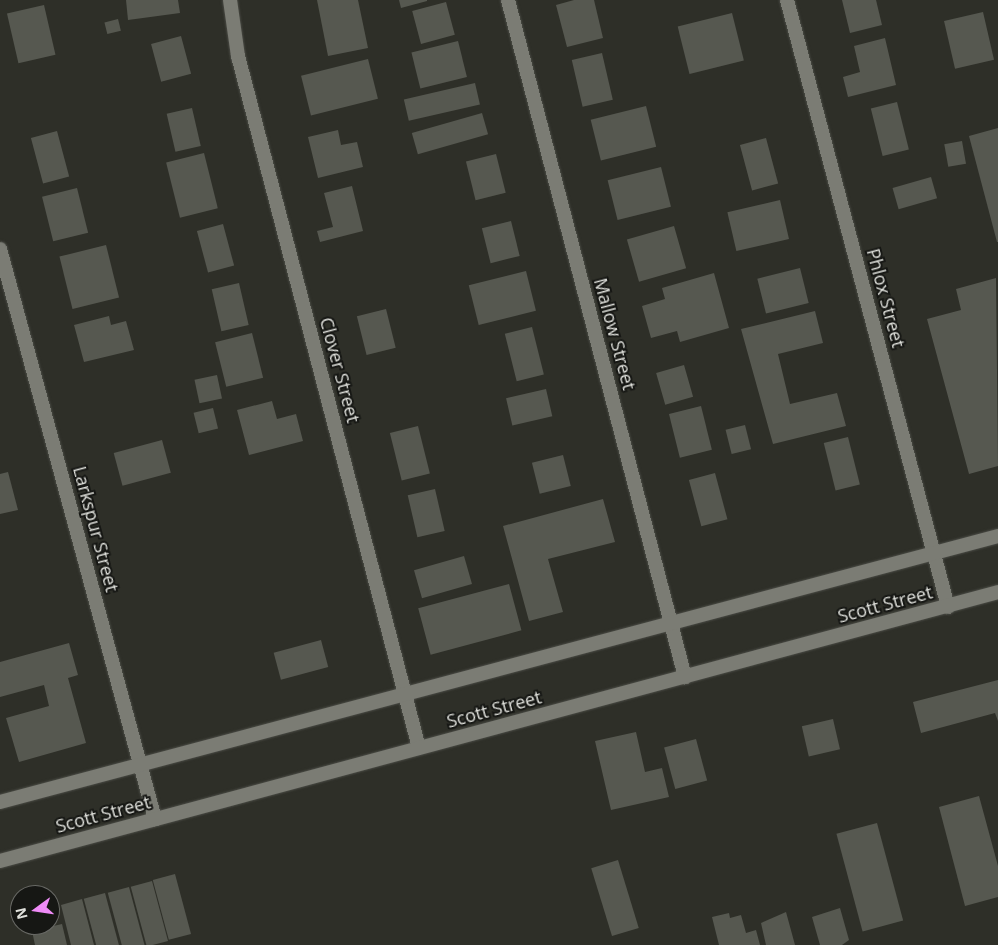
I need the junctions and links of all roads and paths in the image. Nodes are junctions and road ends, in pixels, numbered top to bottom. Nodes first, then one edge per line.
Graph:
1 (230, 0) edge
2 (508, 0) edge
3 (787, 0) edge
4 (0, 249) edge
5 (998, 536) edge
6 (934, 553) junction
7 (998, 592) edge
8 (948, 606) junction
9 (670, 624) junction
10 (685, 677) junction
11 (405, 696) junction
12 (419, 748) junction
13 (141, 765) junction
14 (0, 802) edge
15 (155, 819) junction
16 (0, 861) edge

1 - 11 street, Clover Street
2 - 9 street, Mallow Street
3 - 6 street, Phlox Street
4 - 13 street, Larkspur Street
5 - 6 street, Scott Street
6 - 8 street, Phlox Street
6 - 9 street, Scott Street
7 - 8 street, Scott Street
8 - 10 street, Scott Street
9 - 10 street, Mallow Street
9 - 11 street, Scott Street
10 - 12 street, Scott Street
11 - 12 street, Clover Street
11 - 13 street, Scott Street
12 - 15 street, Scott Street
13 - 14 street, Scott Street
13 - 15 street, Larkspur Street
15 - 16 street, Scott Street

